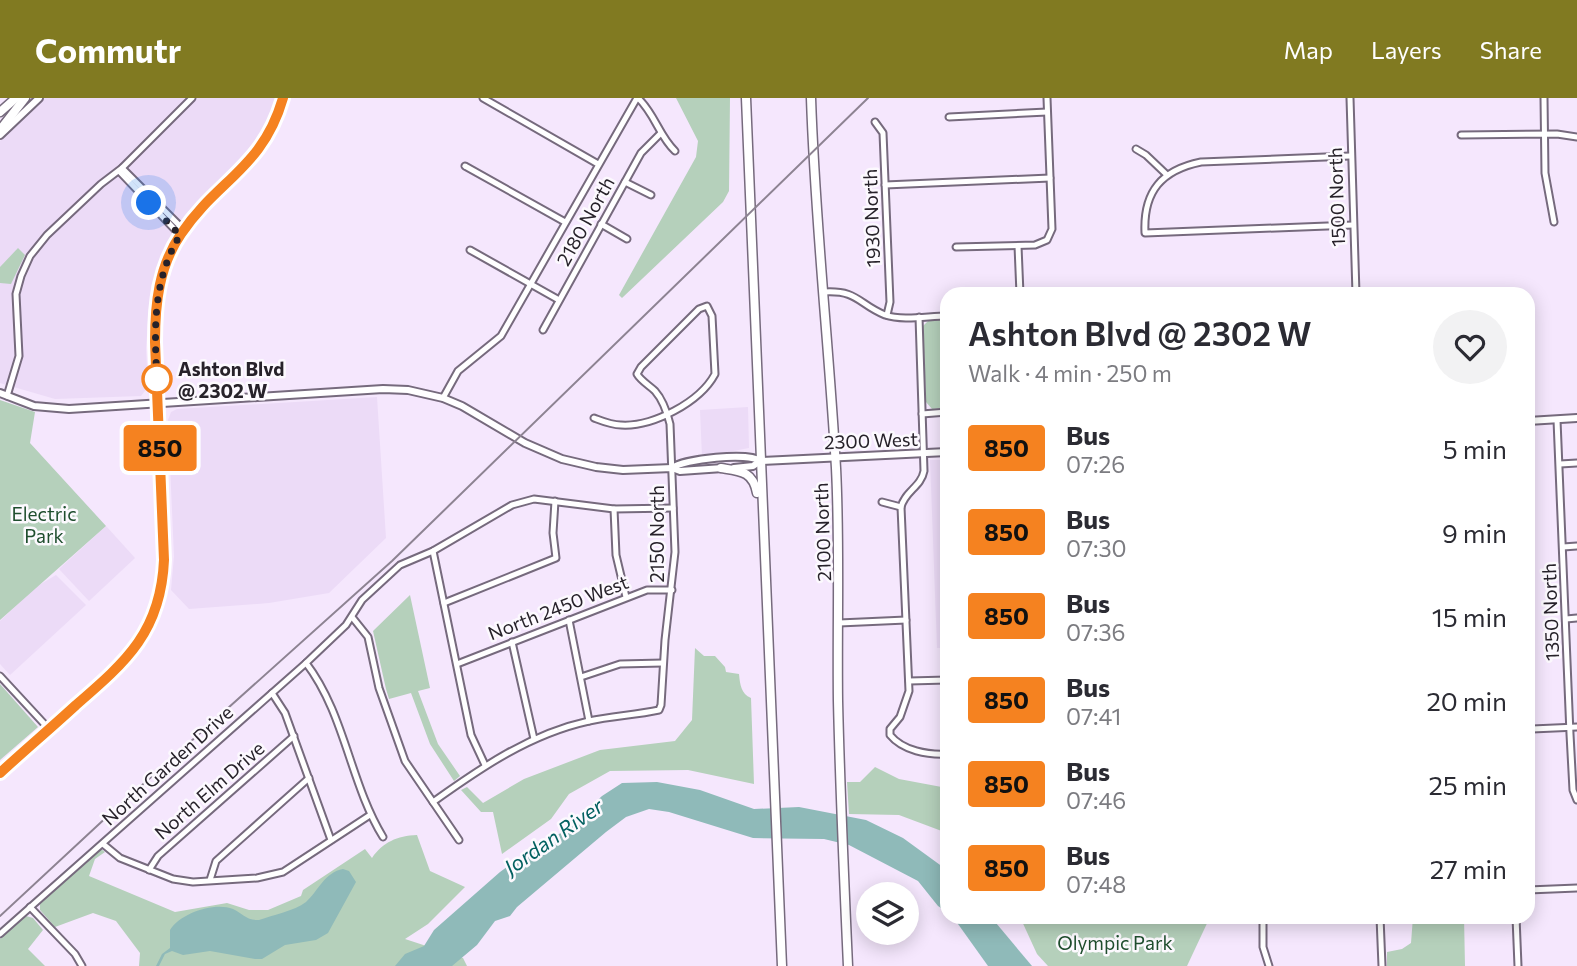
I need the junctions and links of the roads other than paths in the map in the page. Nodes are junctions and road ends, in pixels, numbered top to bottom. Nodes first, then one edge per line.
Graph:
1 (16, 98) edge
2 (26, 98) edge
3 (39, 98) edge
4 (192, 98) edge
5 (284, 98) edge
6 (484, 98) edge
7 (507, 98) edge
8 (637, 98) edge
9 (746, 98) edge
10 (811, 98) edge
11 (1046, 98) edge
12 (1350, 98) edge
13 (1544, 98) edge
14 (502, 107) junction
15 (0, 112) edge
16 (1047, 112) junction
17 (949, 117) dead end
18 (876, 122) dead end
19 (0, 130) edge
20 (661, 133) junction
21 (1544, 134) junction
22 (0, 135) edge
23 (1461, 135) dead end
24 (1577, 137) edge
25 (1136, 149) dead end
26 (676, 151) dead end
27 (1350, 156) junction
28 (598, 164) junction
29 (465, 166) dead end
30 (120, 169) junction
31 (1166, 174) junction
32 (1050, 178) junction
33 (625, 182) junction
34 (885, 185) junction
35 (651, 195) dead end
36 (565, 222) junction
37 (1554, 222) dead end
38 (601, 224) junction
39 (1353, 225) junction
40 (182, 232) junction
41 (626, 239) dead end
42 (1018, 246) junction
43 (956, 247) dead end
44 (470, 250) dead end
45 (530, 284) junction
46 (1020, 287) edge
47 (1356, 287) edge
48 (824, 292) junction
49 (559, 300) junction
50 (887, 315) junction
51 (940, 316) edge
52 (919, 317) junction
53 (543, 330) dead end
54 (3, 394) edge
55 (443, 398) junction
56 (158, 404) junction
57 (940, 413) edge
58 (667, 414) junction
59 (922, 414) junction
60 (594, 418) dead end
61 (1577, 418) edge
62 (1557, 420) junction
63 (1535, 421) edge
64 (924, 453) junction
65 (940, 453) edge
66 (835, 457) junction
67 (760, 461) junction
68 (1577, 463) edge
69 (1560, 464) junction
70 (671, 468) junction
71 (721, 468) junction
72 (555, 501) junction
73 (882, 502) dead end
74 (901, 507) junction
75 (673, 508) junction
76 (614, 509) junction
77 (763, 537) junction
78 (1577, 546) edge
79 (1563, 547) junction
80 (433, 551) junction
81 (672, 590) junction
82 (626, 597) junction
83 (444, 603) junction
84 (352, 617) junction
85 (1577, 618) edge
86 (1566, 619) junction
87 (569, 620) junction
88 (906, 620) junction
89 (839, 623) junction
90 (512, 642) junction
91 (306, 663) junction
92 (663, 663) junction
93 (457, 664) junction
94 (0, 676) edge
95 (581, 677) junction
96 (940, 680) edge
97 (909, 681) junction
98 (272, 693) junction
99 (589, 721) junction
100 (1577, 727) edge
101 (1569, 728) junction
102 (49, 729) junction
103 (1535, 729) edge
104 (294, 736) junction
105 (534, 739) junction
106 (940, 754) edge
107 (485, 765) junction
108 (0, 773) edge
109 (309, 778) junction
110 (1577, 800) edge
111 (433, 802) junction
112 (370, 815) junction
113 (383, 837) dead end
114 (331, 840) junction
115 (459, 841) dead end
116 (103, 844) junction
117 (149, 870) junction
118 (210, 880) junction
119 (1577, 888) edge
120 (1535, 890) edge
121 (30, 907) junction
122 (1263, 924) edge
123 (1380, 924) edge
124 (1516, 924) edge
125 (0, 934) edge
126 (82, 966) edge
127 (782, 966) edge
128 (848, 966) edge
129 (1269, 966) edge
130 (1382, 966) edge
131 (1518, 966) edge

1 - 15 highway
2 - 19 highway
3 - 22 main road
4 - 30 street
5 - 40 street
6 - 14 street
7 - 14 street
8 - 20 street
8 - 28 street
9 - 67 highway
10 - 48 highway, 2100 North
11 - 16 street
12 - 27 street, 1500 North
13 - 21 street
14 - 28 street
16 - 17 street
16 - 32 street
18 - 34 street, 1930 North
20 - 26 street
20 - 33 street, 2180 North
21 - 23 street
21 - 24 street
21 - 37 street
25 - 31 street
27 - 31 street
27 - 39 street, 1500 North
28 - 36 street
29 - 36 street
30 - 40 street
30 - 54 street
31 - 39 street
32 - 34 street
32 - 42 street
33 - 35 street
33 - 38 street, 2180 North
34 - 50 street, 1930 North
36 - 45 street
38 - 41 street
38 - 49 street, 2180 North
39 - 47 street, 1500 North
40 - 56 street
42 - 43 street
42 - 46 street
44 - 45 street
45 - 49 street
45 - 55 street
48 - 50 street
48 - 66 highway, 2100 North
49 - 53 street, 2180 North
50 - 52 street
51 - 52 street
52 - 59 street
54 - 56 main road
55 - 56 main road
55 - 70 main road
56 - 102 street
57 - 59 street
58 - 58 street, 2150 North
58 - 60 street
58 - 70 street, 2150 North
59 - 64 street
61 - 62 main road
62 - 63 main road
62 - 69 street, 1350 North
64 - 65 main road, 2300 West
64 - 66 main road, 2300 West
64 - 74 street
66 - 67 main road, 2300 West
66 - 89 highway, 2100 North
67 - 70 main road
67 - 71 main road
67 - 77 highway
68 - 69 street
69 - 79 street, 1350 North
70 - 71 main road
70 - 75 street, 2150 North
71 - 77 highway
72 - 76 street, North Garden Drive
72 - 80 street, North Garden Drive
72 - 83 street
73 - 74 street
74 - 88 street
75 - 76 street, North Garden Drive
75 - 81 street, 2150 North
76 - 82 street
77 - 127 highway
78 - 79 street
79 - 86 street, 1350 North
80 - 83 street
80 - 84 street, North Garden Drive
81 - 82 street, North 2450 West
81 - 92 street, 2150 North
82 - 87 street, North 2450 West
83 - 93 street
84 - 91 street, North Garden Drive
84 - 111 street
85 - 86 street
86 - 101 street, 1350 North
87 - 90 street, North 2450 West
87 - 95 street
88 - 89 street
88 - 97 street
89 - 128 highway, 2100 North
90 - 93 street, North 2450 West
90 - 105 street
91 - 98 street, North Garden Drive
91 - 112 street
92 - 95 street
92 - 99 street, 2150 North
93 - 107 street
94 - 102 street
95 - 99 street
96 - 97 street
97 - 106 street
98 - 104 street
98 - 116 street, North Garden Drive
99 - 105 street
100 - 101 street
101 - 103 street
101 - 110 street, 1350 North
102 - 108 street
104 - 109 street
104 - 117 street, North Elm Drive
105 - 107 street
107 - 111 street
109 - 114 street
109 - 118 street
111 - 115 street
112 - 113 street
112 - 114 street
114 - 118 street
116 - 117 street
116 - 121 street, North Garden Drive
117 - 118 street
119 - 120 street
121 - 125 street, North Garden Drive
121 - 126 street
122 - 129 street
123 - 130 street
124 - 131 street

